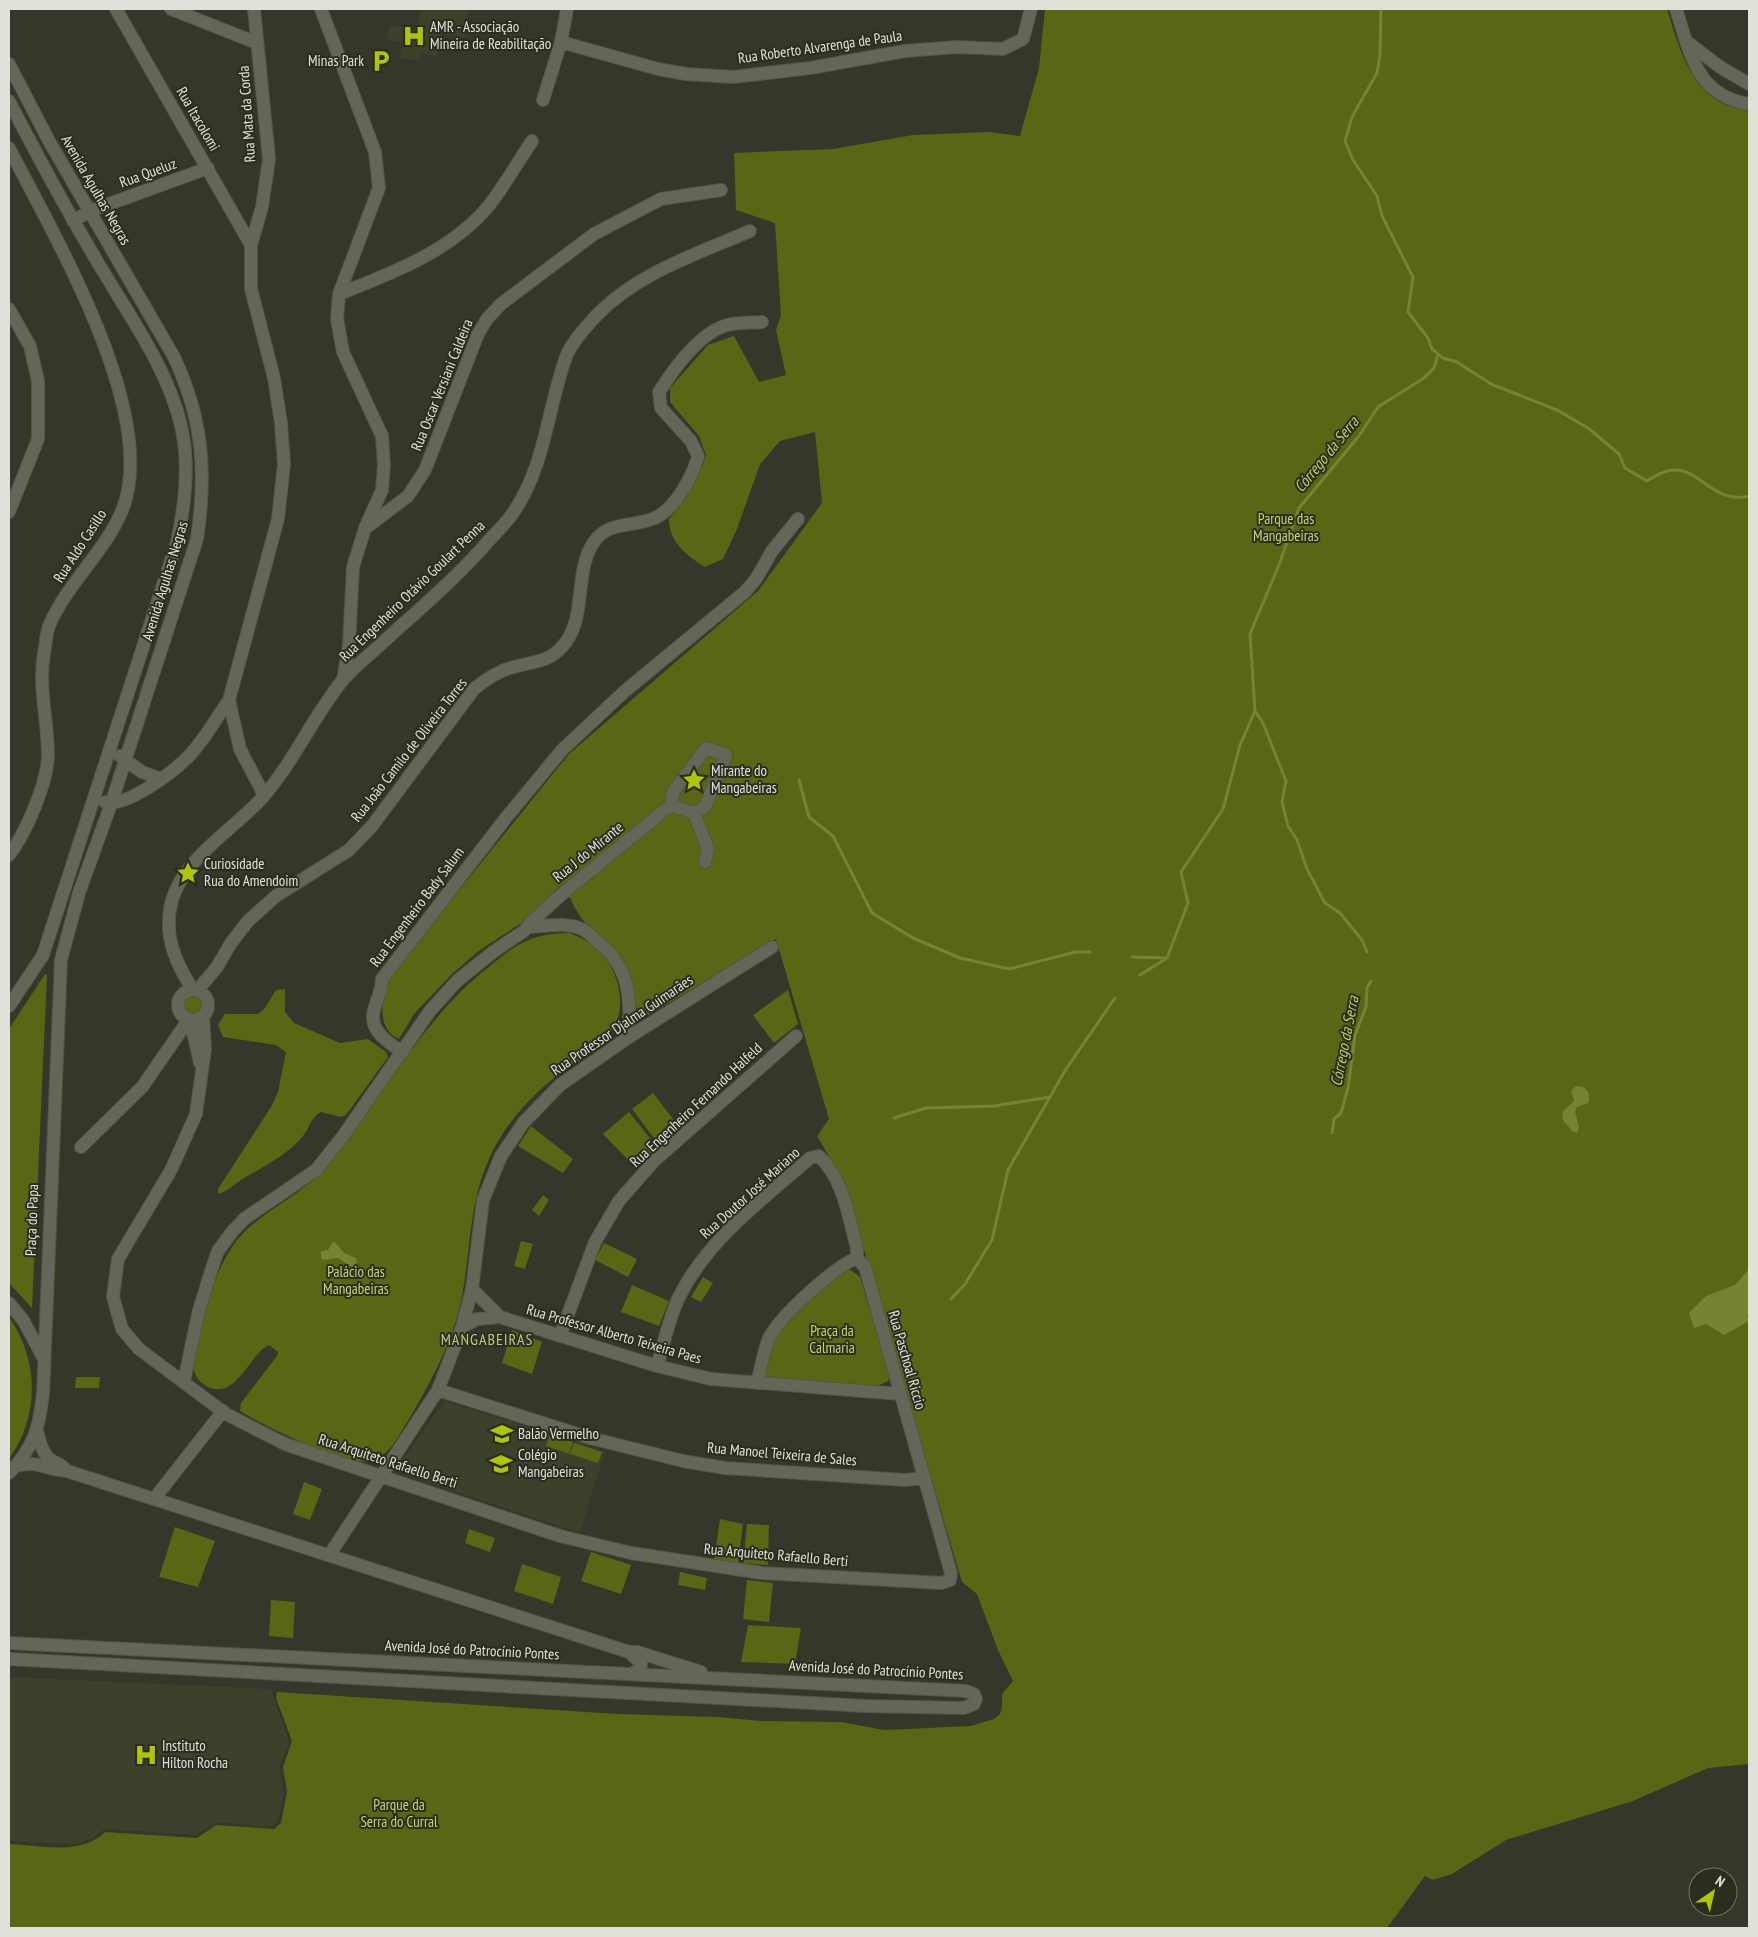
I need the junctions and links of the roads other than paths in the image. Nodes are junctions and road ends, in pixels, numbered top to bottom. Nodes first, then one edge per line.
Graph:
1 (116, 9) edge
2 (171, 9) edge
3 (254, 9) edge
4 (321, 9) edge
5 (567, 9) edge
6 (1031, 9) edge
7 (1676, 9) edge
8 (1686, 41) junction
9 (561, 42) junction
10 (257, 43) junction
11 (9, 64) edge
12 (1730, 73) junction
13 (1749, 84) edge
14 (1719, 94) junction
15 (543, 100) dead end
16 (9, 101) edge
17 (1749, 104) edge
18 (532, 141) dead end
19 (49, 142) junction
20 (9, 146) edge
21 (35, 150) junction
22 (208, 168) junction
23 (721, 190) dead end
24 (90, 211) junction
25 (73, 221) junction
26 (750, 231) dead end
27 (251, 245) junction
28 (340, 294) junction
29 (9, 310) edge
30 (762, 322) dead end
31 (9, 512) edge
32 (798, 520) dead end
33 (364, 528) junction
34 (343, 680) junction
35 (229, 700) junction
36 (107, 752) junction
37 (126, 758) junction
38 (142, 772) junction
39 (161, 779) junction
40 (136, 794) junction
41 (264, 795) junction
42 (93, 798) junction
43 (111, 804) junction
44 (671, 805) junction
45 (694, 813) junction
46 (9, 855) edge
47 (705, 862) dead end
48 (529, 927) junction
49 (772, 947) dead end
50 (43, 955) junction
51 (60, 960) junction
52 (194, 994) junction
53 (9, 1006) edge
54 (186, 1016) junction
55 (203, 1016) junction
56 (796, 1036) dead end
57 (628, 1037) junction
58 (403, 1052) junction
59 (202, 1073) junction
60 (81, 1147) dead end
61 (819, 1156) joint
62 (857, 1258) junction
63 (472, 1288) junction
64 (9, 1303) edge
65 (500, 1317) junction
66 (462, 1326) junction
67 (560, 1336) junction
68 (44, 1359) junction
69 (656, 1366) junction
70 (184, 1382) junction
71 (757, 1383) junction
72 (438, 1390) junction
73 (900, 1394) junction
74 (223, 1411) junction
75 (38, 1431) junction
76 (12, 1469) edge
77 (67, 1470) junction
78 (380, 1475) junction
79 (925, 1478) junction
80 (154, 1499) junction
81 (330, 1554) junction
82 (950, 1580) joint
83 (9, 1642) edge
84 (629, 1652) junction
85 (9, 1659) edge
86 (633, 1673) junction
87 (720, 1678) junction

1 - 22 street, Rua Itacolomi
2 - 10 street
3 - 10 street, Rua Mata da Corda
4 - 28 street
5 - 9 street
6 - 9 street, Rua Roberto Alvarenga de Paula
7 - 8 street
8 - 12 street
8 - 14 street
9 - 15 street
10 - 27 street, Rua Mata da Corda
11 - 19 street, Avenida Agulhas Negras
12 - 13 street
12 - 14 street
14 - 17 street
16 - 21 street, Avenida Agulhas Negras
18 - 28 street
19 - 21 street
19 - 24 street, Avenida Agulhas Negras
20 - 21 street
20 - 46 street, Rua Aldo Casillo
21 - 25 street, Avenida Agulhas Negras
22 - 24 street, Rua Queluz
22 - 27 street, Rua Itacolomi
23 - 33 street, Rua Oscar Versiani Caldeira
24 - 25 street, Rua Queluz
24 - 37 street, Avenida Agulhas Negras
25 - 36 street, Avenida Agulhas Negras
26 - 34 street, Rua Engenheiro Otávio Goulart Penna
27 - 35 street
28 - 33 street
29 - 31 street
30 - 52 street, Rua João Camilo de Oliveira Torres
32 - 58 street, Rua Engenheiro Bady Salum
33 - 34 street
34 - 41 street, Rua Engenheiro Otávio Goulart Penna
35 - 39 street
35 - 41 street
36 - 37 street
36 - 42 street, Avenida Agulhas Negras
37 - 38 street
37 - 43 street, Avenida Agulhas Negras
38 - 39 street
38 - 40 street
39 - 40 street
40 - 43 street
41 - 52 street, Rua Engenheiro Otávio Goulart Penna
42 - 43 street
42 - 50 street, Avenida Agulhas Negras
43 - 51 street, Avenida Agulhas Negras
44 - 45 street
44 - 45 street
44 - 48 street, Rua J do Mirante
45 - 47 street
48 - 57 street
48 - 58 street, Rua J do Mirante
49 - 57 street, Rua Professor Djalma Guimarães
50 - 51 street
50 - 53 street
51 - 68 street, Praça do Papa
52 - 54 street
52 - 55 street, Rua Arquiteto Rafaello Berti
54 - 55 street
54 - 59 street, Rua Arquiteto Rafaello Berti
54 - 60 street
55 - 59 street, Rua Arquiteto Rafaello Berti
56 - 67 street, Rua Engenheiro Fernando Halfeld
57 - 63 street, Rua Professor Djalma Guimarães
58 - 70 street
59 - 70 street, Rua Arquiteto Rafaello Berti
61 - 62 street, Rua Paschoal Riccio
61 - 69 street, Rua Doutor José Mariano
62 - 71 street
62 - 73 street, Rua Paschoal Riccio
63 - 65 street
63 - 66 street, Rua Professor Djalma Guimarães
64 - 68 street
65 - 66 street
65 - 67 street, Rua Professor Alberto Teixeira Paes
66 - 72 street, Rua Professor Djalma Guimarães
67 - 69 street, Rua Professor Alberto Teixeira Paes
68 - 75 street, Praça do Papa
69 - 71 street, Rua Professor Alberto Teixeira Paes
70 - 74 street, Rua Arquiteto Rafaello Berti
71 - 73 street, Rua Professor Alberto Teixeira Paes
72 - 78 street, Rua Professor Djalma Guimarães
72 - 79 street, Rua Manoel Teixeira de Sales
73 - 79 street, Rua Paschoal Riccio
74 - 78 street, Rua Arquiteto Rafaello Berti
74 - 80 street
75 - 76 street, Praça do Papa
75 - 77 street
76 - 77 street
77 - 80 street
78 - 81 street, Rua Professor Djalma Guimarães
78 - 82 street, Rua Arquiteto Rafaello Berti
79 - 82 street, Rua Paschoal Riccio
80 - 81 street
81 - 84 street
83 - 86 street, Avenida José do Patrocínio Pontes
84 - 86 street
84 - 87 street
85 - 87 street, Avenida José do Patrocínio Pontes
86 - 87 street, Avenida José do Patrocínio Pontes

